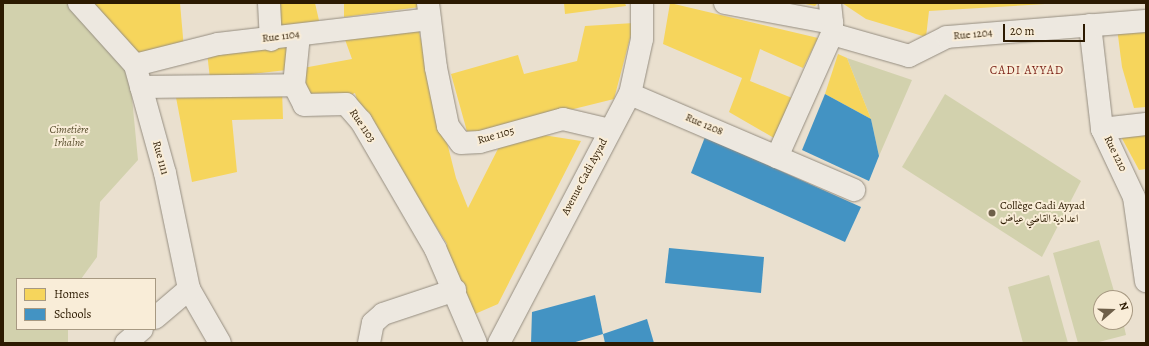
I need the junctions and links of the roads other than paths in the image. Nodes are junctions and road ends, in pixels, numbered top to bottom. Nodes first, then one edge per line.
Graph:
1 (79, 3) edge
2 (269, 3) edge
3 (642, 3) edge
4 (725, 3) edge
5 (429, 11) edge
6 (831, 20) edge
7 (1146, 21) edge
8 (1090, 25) junction
9 (299, 35) junction
10 (271, 40) junction
11 (134, 65) junction
12 (294, 86) junction
13 (142, 87) junction
14 (630, 94) junction
15 (1146, 124) edge
16 (1102, 129) junction
17 (610, 130) junction
18 (777, 157) junction
19 (854, 190) dead end
20 (1146, 281) edge
21 (190, 289) junction
22 (455, 290) junction
23 (156, 317) edge
24 (141, 330) edge
25 (126, 343) edge
26 (220, 343) edge
27 (369, 343) edge
28 (476, 343) edge
29 (499, 343) edge

1 - 11 street, Rue 1111
2 - 10 street
3 - 14 street, Avenue Cadi Ayyad
4 - 6 street, Rue 1204
5 - 9 street, Rue 1104
5 - 17 street, Rue 1105
6 - 8 street, Rue 1204
6 - 18 street
7 - 8 street, Rue 1204
8 - 16 street, Rue 1210
9 - 10 street, Rue 1104
9 - 12 street
10 - 11 street, Rue 1104
11 - 13 street, Rue 1111
12 - 13 street
12 - 22 street, Rue 1103
13 - 21 street, Rue 1111
14 - 17 street, Avenue Cadi Ayyad
14 - 18 street, Rue 1208
15 - 16 street
16 - 20 street, Rue 1210
17 - 29 street, Avenue Cadi Ayyad
18 - 19 street, Rue 1208
21 - 23 street
21 - 26 street, Rue 1111
22 - 27 street
22 - 28 street, Rue 1103
24 - 25 street

